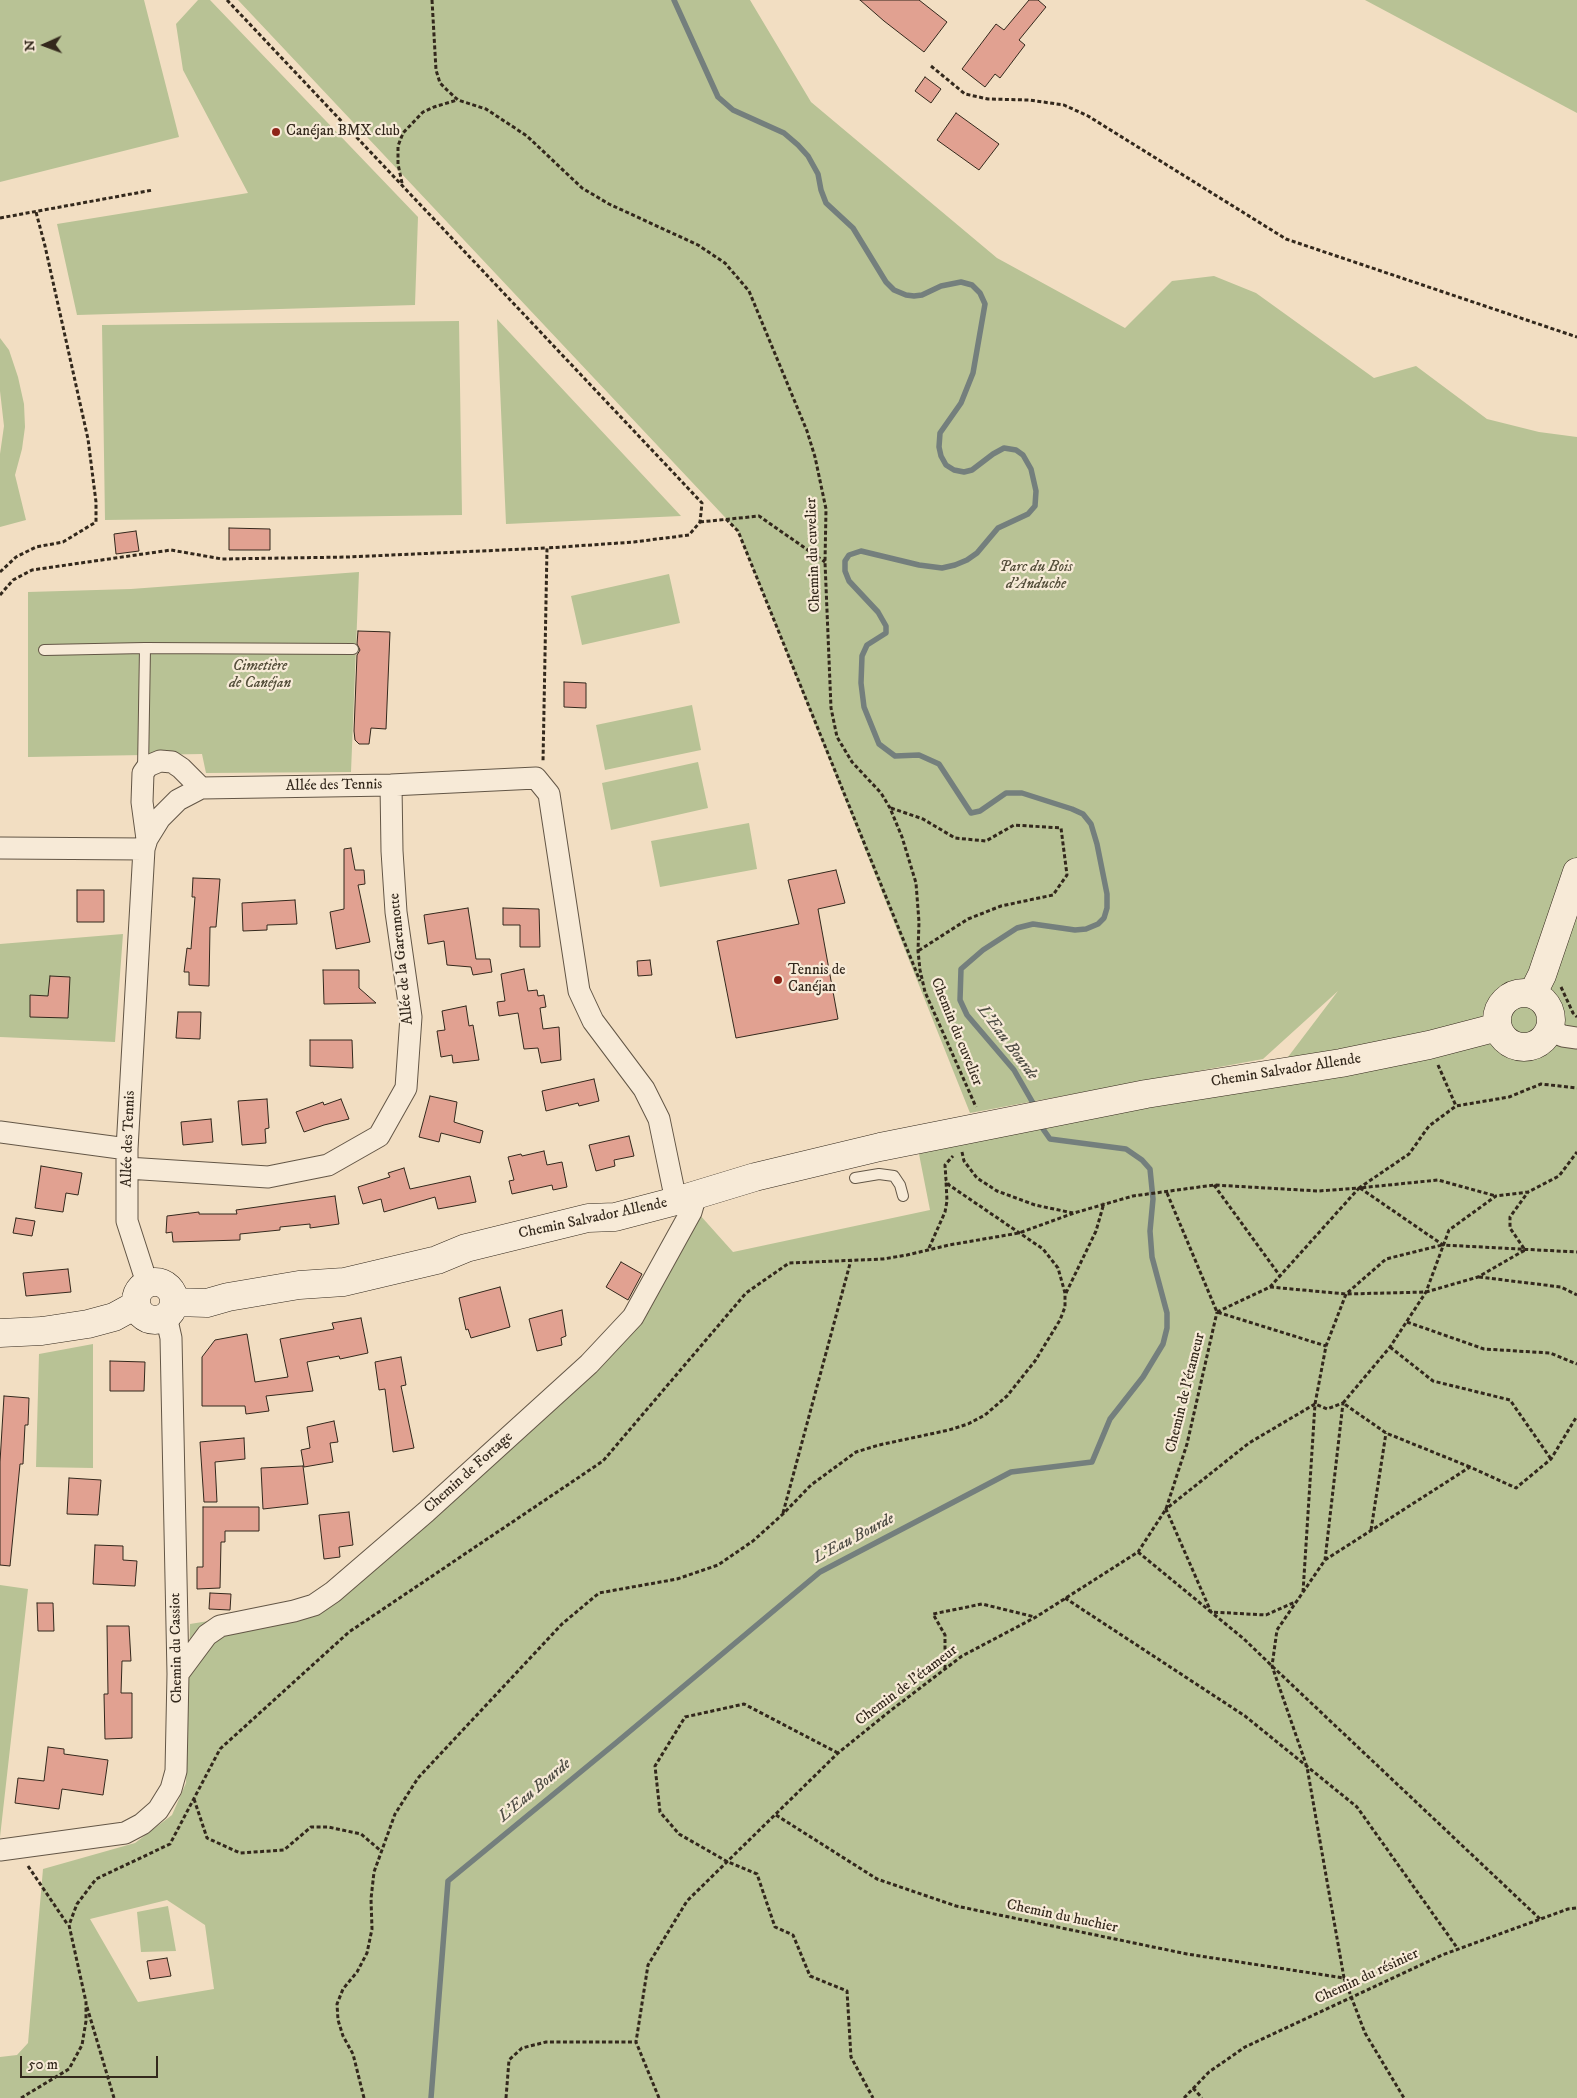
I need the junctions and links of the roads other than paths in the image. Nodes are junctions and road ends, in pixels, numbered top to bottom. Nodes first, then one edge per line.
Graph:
1 (145, 648) junction
2 (353, 649) dead end
3 (44, 650) dead end
4 (143, 773) junction
5 (391, 785) junction
6 (202, 788) junction
7 (145, 844) junction
8 (0, 848) edge
9 (1577, 872) edge
10 (1533, 993) junction
11 (1498, 1027) junction
12 (1550, 1030) junction
13 (1577, 1038) edge
14 (0, 1132) edge
15 (127, 1159) junction
16 (854, 1178) dead end
17 (903, 1196) dead end
18 (686, 1198) junction
19 (142, 1294) junction
20 (170, 1309) junction
21 (0, 1332) edge
22 (178, 1674) junction
23 (8, 1848) edge

1 - 2 lane
1 - 3 lane
1 - 4 lane
4 - 6 street
4 - 7 street
5 - 6 street, Allée des Tennis
5 - 15 street, Allée de la Garennotte
5 - 18 street, Allée des Tennis
6 - 7 street, Allée des Tennis
7 - 8 street
7 - 15 street, Allée des Tennis
9 - 10 street
10 - 11 street
10 - 12 street
11 - 12 street
11 - 18 street, Chemin Salvador Allende
12 - 13 street
14 - 15 street, Allée de la Garennotte
15 - 19 street, Allée des Tennis
16 - 17 lane
18 - 20 street, Chemin Salvador Allende
18 - 22 street, Chemin de Fortage
19 - 20 street, Chemin Salvador Allende
19 - 21 street
20 - 22 street, Chemin du Cassiot
22 - 23 street, Chemin du Cassiot

